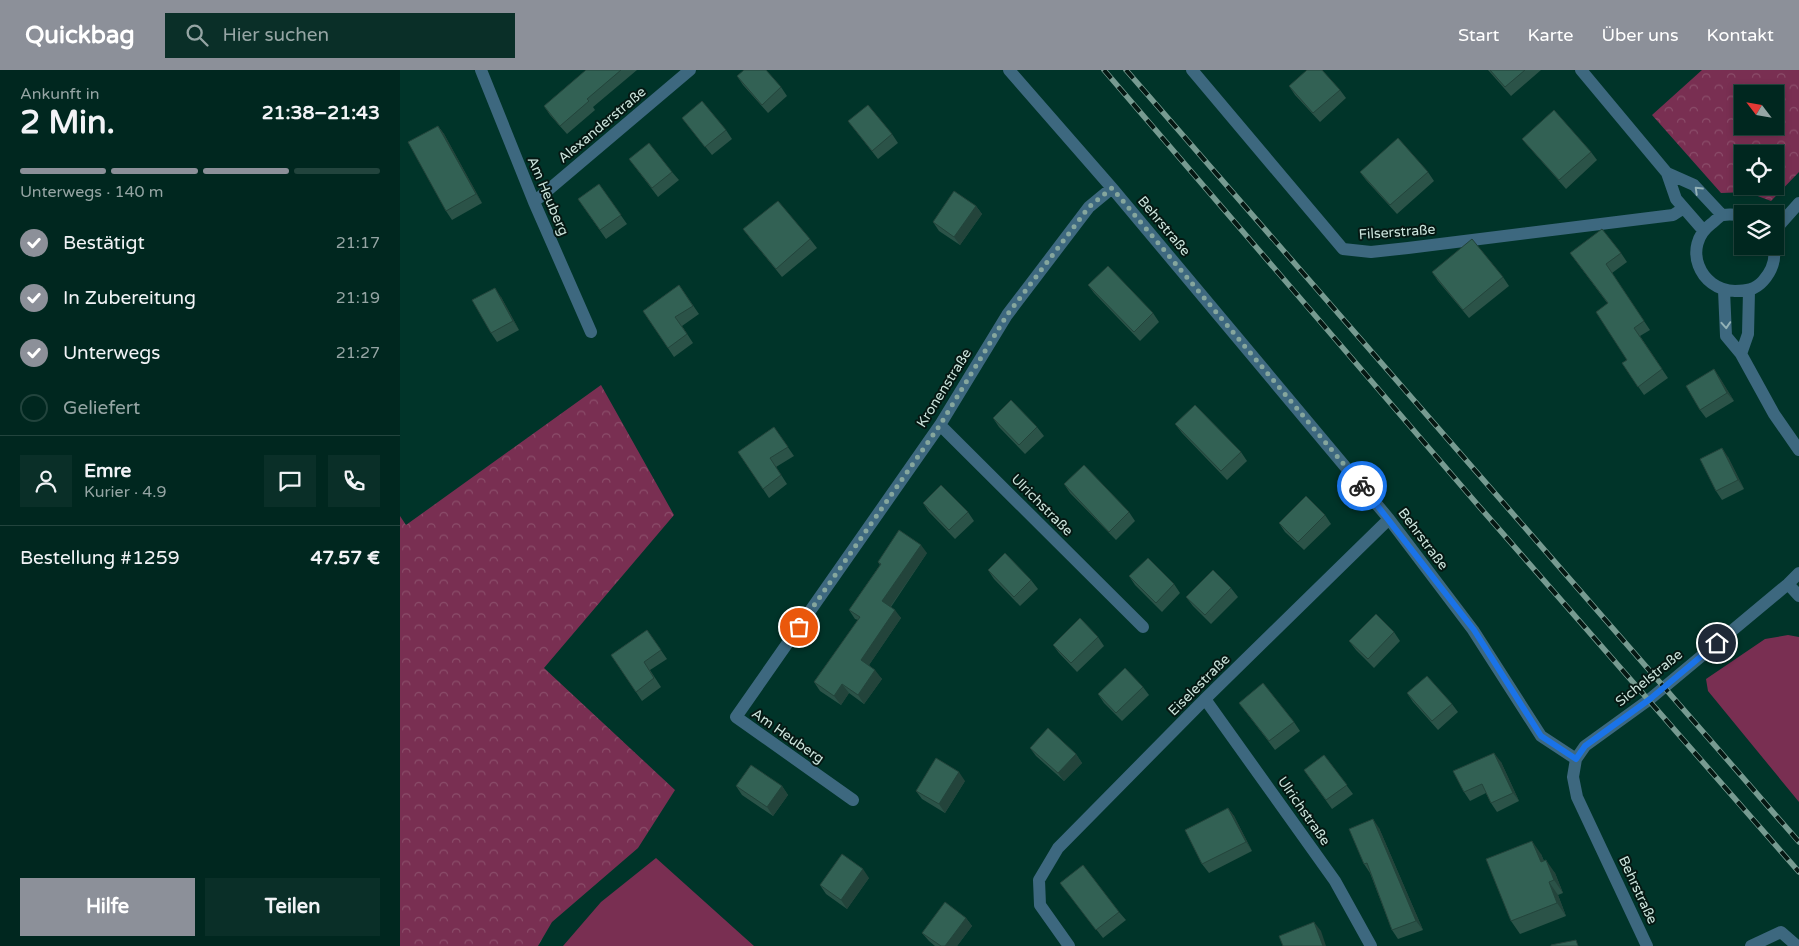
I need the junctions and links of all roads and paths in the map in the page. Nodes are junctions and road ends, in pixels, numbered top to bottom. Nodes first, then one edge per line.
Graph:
1 (481, 70) edge
2 (690, 70) edge
3 (1009, 70) edge
4 (1192, 70) edge
5 (1582, 70) edge
6 (1668, 173) junction
7 (1112, 188) junction
8 (534, 202) junction
9 (1799, 203) edge
10 (1684, 208) junction
11 (1722, 215) junction
12 (1734, 215) edge
13 (1784, 220) edge
14 (1703, 230) junction
15 (1774, 255) edge
16 (1724, 290) junction
17 (1749, 291) junction
18 (591, 332) dead end
19 (1741, 354) junction
20 (940, 425) junction
21 (1799, 450) edge
22 (1389, 519) junction
23 (1799, 573) edge
24 (1788, 584) junction
25 (1799, 596) edge
26 (809, 612) joint
27 (1144, 626) dead end
28 (1205, 699) junction
29 (1576, 759) junction
30 (853, 800) dead end
31 (1070, 946) edge
32 (1371, 946) edge
33 (1647, 946) edge
34 (1751, 946) edge
35 (1798, 946) edge

1 - 8 street, Am Heuberg
2 - 8 street, Alexanderstraße
3 - 7 street, Behrstraße
4 - 10 street, Filserstraße
5 - 6 street
6 - 10 street
11 -> 6 street
7 - 20 street, Kronenstraße
7 - 22 street, Behrstraße
8 - 18 street, Am Heuberg
9 - 13 street
10 - 14 street
11 - 12 street
11 - 14 street
14 - 16 street
15 - 17 street
16 - 17 street
16 -> 19 street
17 - 19 street
19 - 21 street
20 - 26 street, Kronenstraße
20 - 27 street, Ulrichstraße
22 - 28 street, Eiselestraße
22 - 29 street, Behrstraße
23 - 24 street, Sichelstraße
24 - 25 street
24 - 29 street, Sichelstraße
26 - 30 street, Am Heuberg
28 - 31 street, Eiselestraße
28 - 32 street, Ulrichstraße
29 - 33 street, Behrstraße
34 - 35 street

